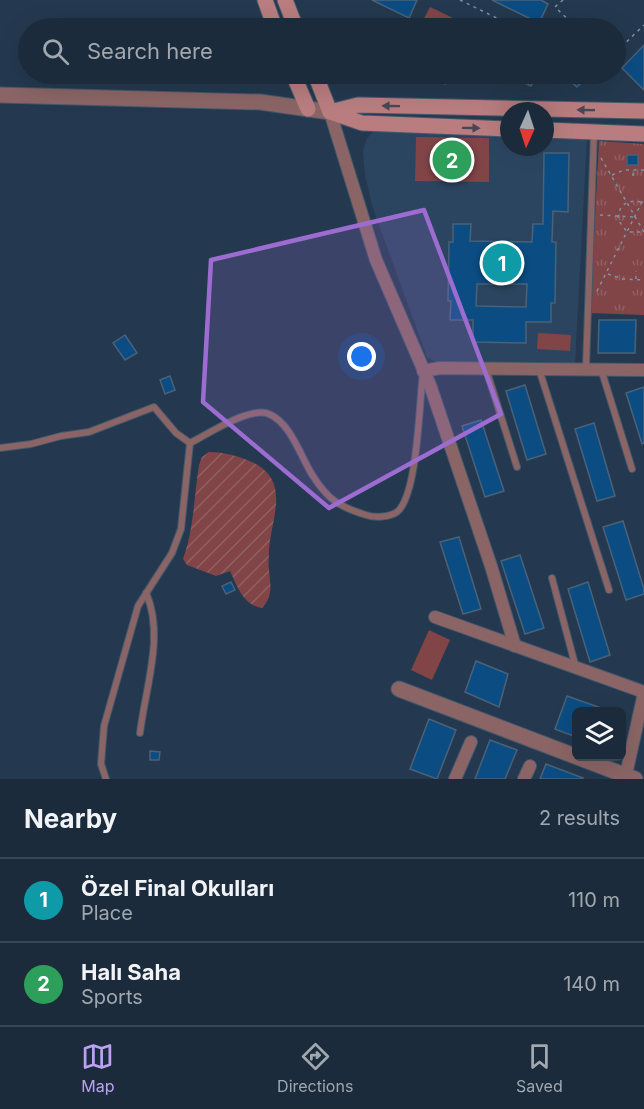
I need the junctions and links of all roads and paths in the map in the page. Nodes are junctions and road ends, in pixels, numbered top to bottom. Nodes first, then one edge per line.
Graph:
1 (265, 0) edge
2 (285, 0) edge
3 (460, 0) edge
4 (563, 0) edge
5 (488, 14) junction
6 (271, 18) edge
7 (292, 18) edge
8 (486, 18) edge
9 (496, 18) edge
10 (567, 18) edge
11 (644, 25) edge
12 (626, 42) edge
13 (297, 84) edge
14 (319, 84) edge
15 (0, 95) edge
16 (308, 109) junction
17 (644, 111) edge
18 (330, 112) junction
19 (500, 129) edge
20 (554, 131) edge
21 (644, 134) edge
22 (594, 138) junction
23 (633, 169) junction
24 (644, 170) edge
25 (611, 175) junction
26 (633, 176) dead end
27 (644, 198) edge
28 (627, 202) junction
29 (642, 202) junction
30 (591, 215) junction
31 (618, 216) junction
32 (635, 217) junction
33 (627, 232) junction
34 (644, 232) edge
35 (636, 271) dead end
36 (607, 273) junction
37 (636, 280) junction
38 (644, 280) edge
39 (597, 291) dead end
40 (486, 368) junction
41 (585, 368) junction
42 (539, 369) junction
43 (601, 369) junction
44 (644, 370) edge
45 (423, 371) junction
46 (190, 442) junction
47 (0, 448) edge
48 (517, 467) dead end
49 (632, 469) dead end
50 (552, 578) dead end
51 (609, 590) dead end
52 (146, 593) junction
53 (435, 617) dead end
54 (515, 646) junction
55 (576, 668) junction
56 (399, 689) dead end
57 (644, 693) edge
58 (140, 733) dead end
59 (471, 742) dead end
60 (530, 766) dead end
61 (628, 778) edge
62 (105, 779) edge
63 (455, 779) edge
64 (524, 779) edge

1 - 6 main road
2 - 7 main road
3 - 5 path
4 - 10 path
5 - 8 path
5 - 9 path
11 - 12 path
13 - 16 main road
14 - 18 main road
15 - 16 street
16 - 18 street
17 -> 18 main road
18 -> 19 main road
18 - 45 street
20 - 22 main road
21 - 22 main road
22 - 25 path
22 - 30 lane
23 - 24 path
23 - 25 path
23 - 26 path
25 - 28 path
27 - 29 path
28 - 29 path
28 - 31 path
28 - 32 path
29 - 32 path
30 - 31 path
30 - 41 lane
31 - 32 path
31 - 33 path
32 - 33 path
32 - 34 path
33 - 34 path
33 - 36 path
35 - 37 path
36 - 37 path
36 - 39 path
37 - 38 path
40 - 42 street
40 - 45 street
40 - 48 lane
41 - 42 street
41 - 43 street
42 - 51 lane
43 - 44 street
43 - 49 lane
45 - 46 lane
45 - 54 street
46 - 47 lane
46 - 52 lane
50 - 55 lane
52 - 58 lane
52 - 62 lane
53 - 54 street
54 - 55 street
55 - 57 street
56 - 61 street
57 - 61 street
59 - 63 street
60 - 64 street

